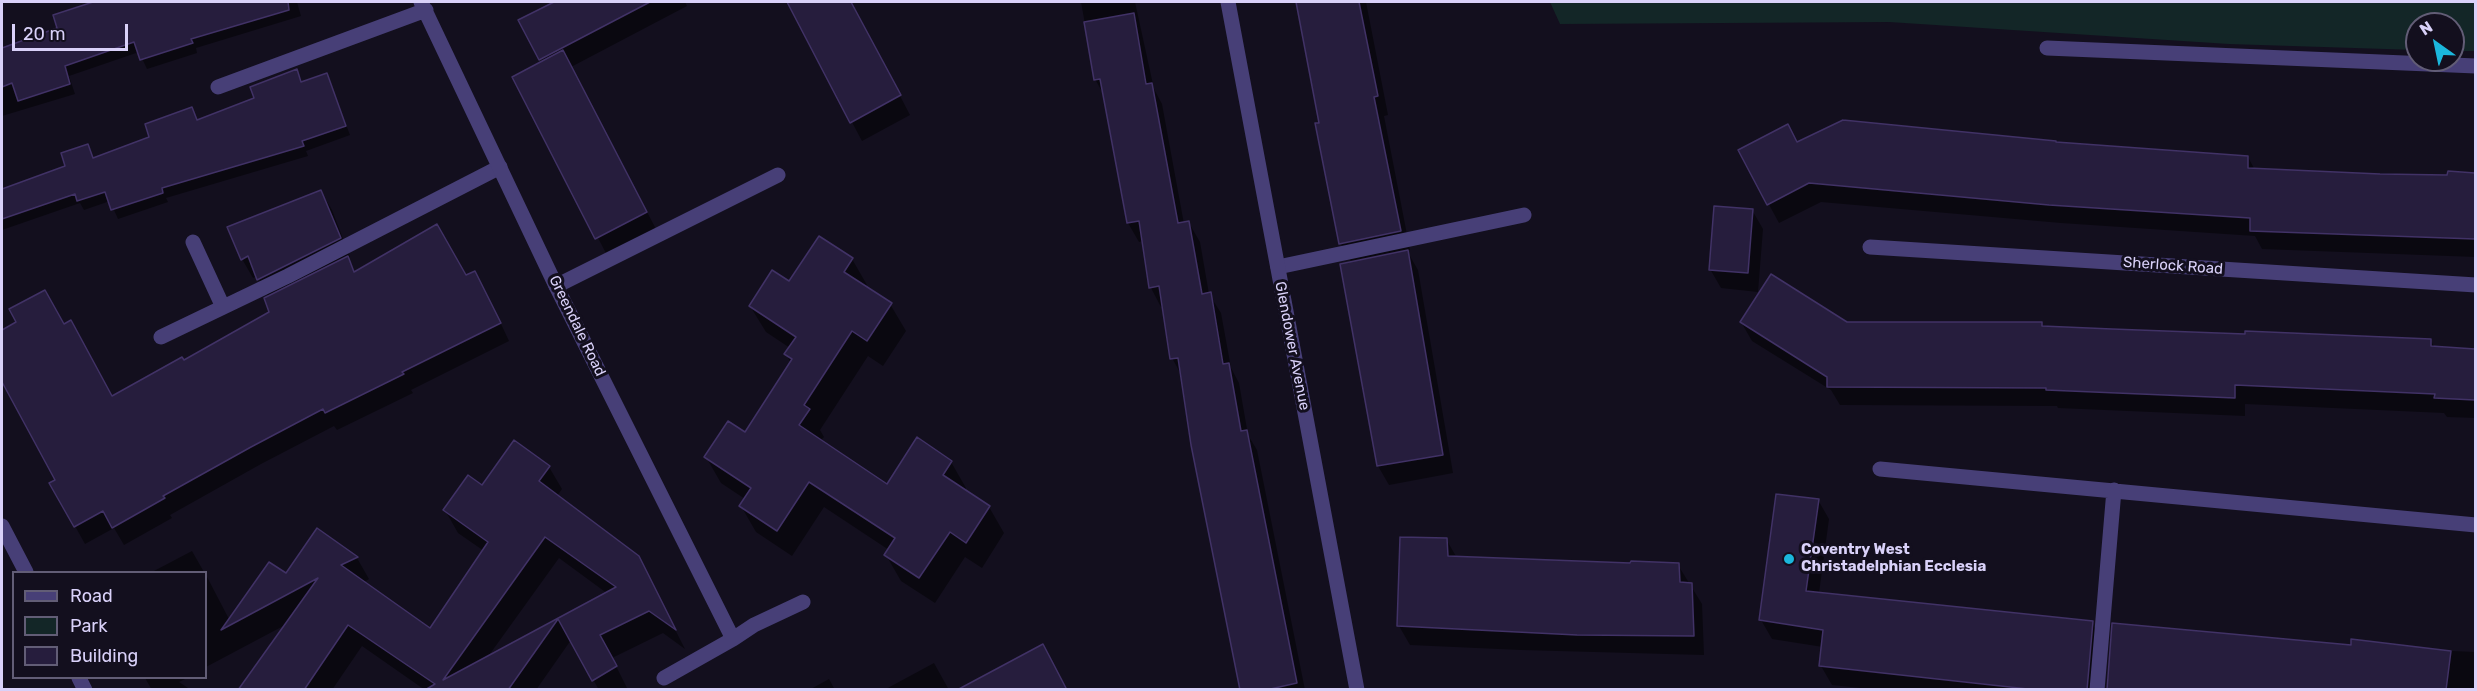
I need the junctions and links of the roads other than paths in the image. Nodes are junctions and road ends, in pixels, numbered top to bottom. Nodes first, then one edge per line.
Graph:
1 (1228, 2) edge
2 (423, 6) edge
3 (2047, 48) dead end
4 (2475, 66) edge
5 (218, 87) dead end
6 (500, 167) junction
7 (777, 175) dead end
8 (1524, 215) dead end
9 (193, 242) dead end
10 (1870, 247) dead end
11 (1278, 267) junction
12 (556, 285) junction
13 (2475, 285) edge
14 (223, 307) junction
15 (161, 337) dead end
16 (1880, 469) dead end
17 (2114, 490) junction
18 (2475, 525) edge
19 (2, 526) edge
20 (25, 571) edge
21 (803, 602) dead end
22 (733, 639) junction
23 (663, 678) dead end
24 (1357, 690) edge
25 (2097, 690) edge

1 - 11 street, Glendower Avenue
2 - 5 street, Greendale Road
2 - 6 street, Greendale Road
3 - 4 street
6 - 12 street, Greendale Road
6 - 14 street
7 - 12 street
8 - 11 street
9 - 14 street
10 - 13 street, Sherlock Road
11 - 24 street, Glendower Avenue
12 - 22 street, Greendale Road
14 - 15 street
16 - 17 street
17 - 18 street
17 - 25 street
19 - 20 street
21 - 22 street
22 - 23 street

